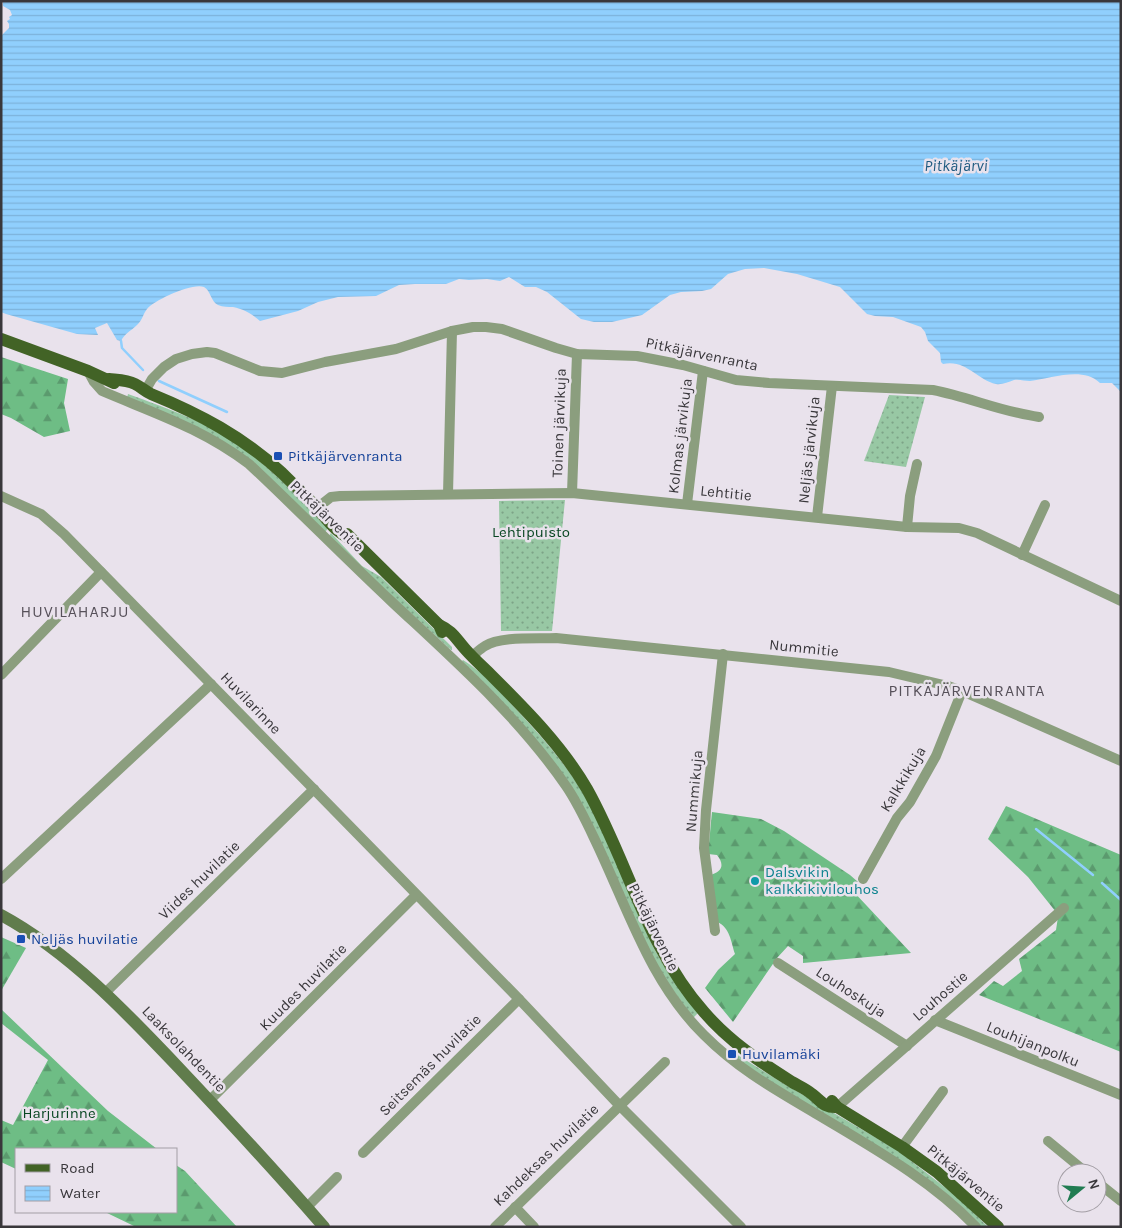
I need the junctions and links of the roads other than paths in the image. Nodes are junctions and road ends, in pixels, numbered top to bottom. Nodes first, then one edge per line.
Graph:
1 (452, 331) junction
2 (1, 339) edge
3 (576, 354) junction
4 (88, 371) junction
5 (703, 371) junction
6 (832, 386) junction
7 (145, 391) junction
8 (1039, 417) dead end
9 (917, 464) dead end
10 (572, 493) junction
11 (448, 494) junction
12 (1, 496) edge
13 (687, 504) junction
14 (1045, 505) dead end
15 (317, 508) junction
16 (817, 516) junction
17 (908, 527) junction
18 (1022, 555) junction
19 (101, 572) junction
20 (1121, 600) edge
21 (468, 653) junction
22 (723, 654) junction
23 (454, 660) junction
24 (1, 675) edge
25 (211, 684) junction
26 (962, 691) junction
27 (1121, 761) edge
28 (314, 789) junction
29 (1, 879) edge
30 (863, 879) dead end
31 (416, 894) junction
32 (1064, 908) dead end
33 (1, 915) edge
34 (715, 931) dead end
35 (778, 963) dead end
36 (105, 993) junction
37 (519, 999) junction
38 (935, 1020) junction
39 (907, 1046) junction
40 (665, 1062) dead end
41 (943, 1091) dead end
42 (1121, 1095) edge
43 (210, 1100) junction
44 (619, 1105) junction
45 (837, 1107) junction
46 (1048, 1141) dead end
47 (902, 1147) junction
48 (363, 1153) dead end
49 (1074, 1163) edge
50 (337, 1177) dead end
51 (1107, 1190) edge
52 (1121, 1201) edge
53 (307, 1207) junction
54 (515, 1207) junction
55 (324, 1227) edge
56 (495, 1227) edge
57 (534, 1227) edge
58 (741, 1227) edge
59 (976, 1227) edge
60 (998, 1227) edge

1 - 3 street, Pitkäjärvenranta
1 - 7 street, Pitkäjärvenranta
1 - 11 street
2 - 4 main road, Pitkäjärventie
3 - 5 street, Pitkäjärvenranta
3 - 10 street, Toinen järvikuja
4 - 7 main road, Pitkäjärventie
4 - 23 street, Pitkäjärventie
5 - 6 street, Pitkäjärvenranta
5 - 13 street, Kolmas järvikuja
6 - 8 street, Pitkäjärvenranta
6 - 16 street, Neljäs järvikuja
7 - 15 main road, Pitkäjärventie
9 - 17 street
10 - 11 street, Lehtitie
10 - 13 street, Lehtitie
11 - 15 street, Lehtitie
12 - 19 street, Huvilarinne
13 - 16 street, Lehtitie
14 - 18 street
15 - 21 main road, Pitkäjärventie
16 - 17 street, Lehtitie
17 - 18 street, Lehtitie
18 - 20 street, Lehtitie
19 - 24 street
19 - 25 street, Huvilarinne
21 - 22 street, Nummitie
21 - 23 street
21 - 45 main road, Pitkäjärventie
22 - 26 street, Nummitie
22 - 34 street, Nummikuja
23 - 59 street, Pitkäjärventie
25 - 28 street, Huvilarinne
25 - 29 street
26 - 27 street, Nummitie
26 - 30 street, Kalkkikuja
28 - 31 street, Huvilarinne
28 - 36 street, Viides huvilatie
31 - 37 street, Huvilarinne
31 - 43 street, Kuudes huvilatie
32 - 38 street, Louhostie
33 - 36 street, Laaksolahdentie
35 - 39 street, Louhoskuja
36 - 43 street, Laaksolahdentie
37 - 44 street
37 - 48 street, Seitsemäs huvilatie
38 - 39 street, Louhostie
38 - 42 street, Louhijanpolku
39 - 45 street, Louhostie
40 - 44 street, Kahdeksas huvilatie
41 - 47 street
43 - 53 street, Laaksolahdentie
44 - 54 street, Kahdeksas huvilatie
44 - 58 street
45 - 47 main road, Pitkäjärventie
46 - 49 street
47 - 60 main road, Pitkäjärventie
50 - 53 street
51 - 52 street
53 - 55 street, Laaksolahdentie
54 - 56 street, Kahdeksas huvilatie
54 - 57 street

